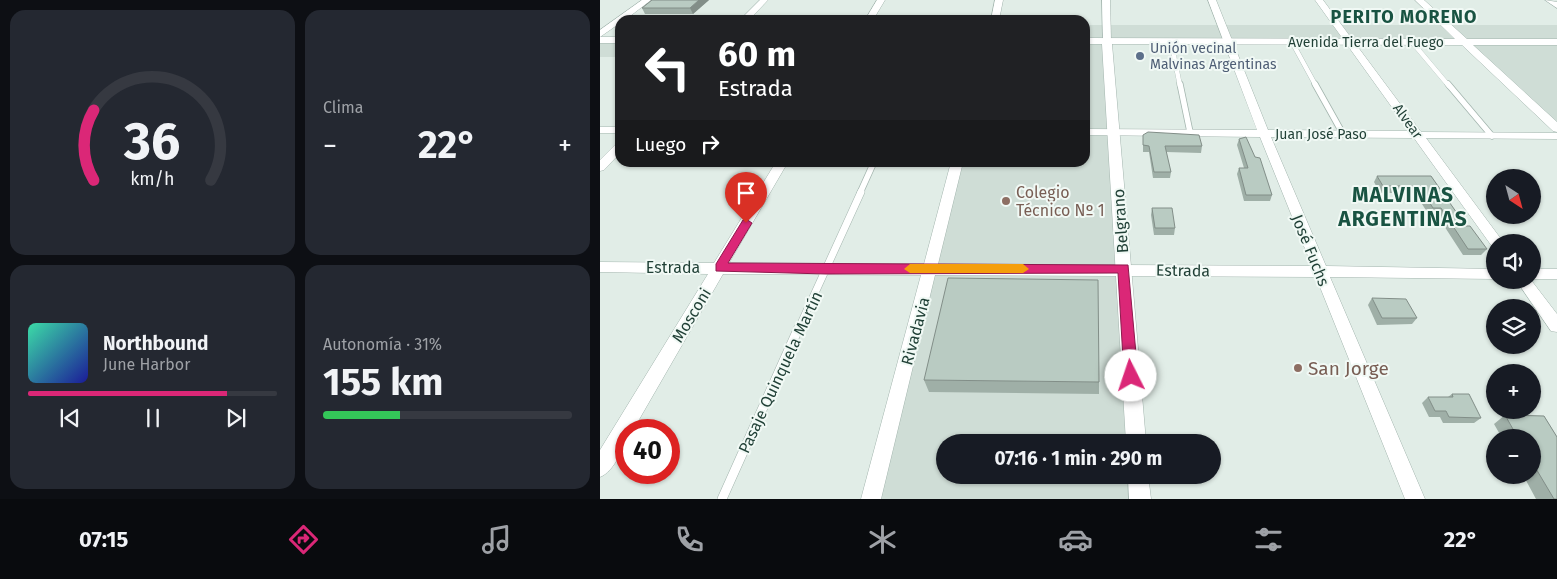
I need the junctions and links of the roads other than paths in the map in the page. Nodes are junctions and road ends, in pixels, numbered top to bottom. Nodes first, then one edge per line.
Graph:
1 (646, 0) edge
2 (764, 0) edge
3 (881, 0) edge
4 (1000, 0) edge
5 (1106, 0) edge
6 (1212, 0) edge
7 (1319, 0) edge
8 (1419, 0) edge
9 (1549, 0) edge
10 (1557, 6) edge
11 (626, 15) edge
12 (749, 15) edge
13 (872, 15) edge
14 (996, 15) edge
15 (615, 23) edge
16 (600, 34) edge
17 (600, 40) edge
18 (615, 40) edge
19 (1090, 41) edge
20 (1108, 41) junction
21 (1171, 41) junction
22 (1229, 42) junction
23 (1292, 42) junction
24 (1351, 42) junction
25 (1412, 42) junction
26 (1557, 42) edge
27 (1466, 43) junction
28 (1557, 128) edge
29 (600, 130) edge
30 (615, 130) edge
31 (1090, 132) edge
32 (1114, 132) junction
33 (1190, 132) junction
34 (1264, 134) junction
35 (1342, 134) junction
36 (1418, 135) junction
37 (1492, 136) junction
38 (1557, 136) edge
39 (615, 151) edge
40 (600, 167) edge
41 (779, 167) edge
42 (872, 167) edge
43 (956, 167) edge
44 (1490, 234) edge
45 (600, 267) edge
46 (720, 268) junction
47 (932, 269) junction
48 (1124, 269) junction
49 (826, 270) junction
50 (1320, 272) junction
51 (1486, 274) edge
52 (1541, 274) edge
53 (1557, 274) edge
54 (1530, 289) edge
55 (1557, 326) edge
56 (1135, 434) edge
57 (600, 468) edge
58 (1139, 484) edge
59 (722, 499) edge
60 (872, 499) edge
61 (1140, 499) edge
62 (1416, 499) edge

1 - 11 street
2 - 12 street
3 - 13 street
4 - 14 street
5 - 20 street, Belgrano
6 - 22 street, José Fuchs
7 - 24 street, Alvear
8 - 27 street
9 - 10 street
15 - 16 street
17 - 18 street
19 - 20 street, Avenida Tierra del Fuego
20 - 21 street, Avenida Tierra del Fuego
20 - 32 street, Belgrano
21 - 22 street, Avenida Tierra del Fuego
21 - 33 lane
22 - 23 street, Avenida Tierra del Fuego
22 - 34 street, José Fuchs
23 - 24 street, Avenida Tierra del Fuego
23 - 35 lane
24 - 25 street, Avenida Tierra del Fuego
24 - 36 street, Alvear
25 - 27 street, Avenida Tierra del Fuego
25 - 37 lane
26 - 27 street, Avenida Tierra del Fuego
27 - 28 street
29 - 30 street
31 - 32 street, Juan José Paso
32 - 33 street, Juan José Paso
32 - 48 street, Belgrano
33 - 34 street, Juan José Paso
34 - 35 street, Juan José Paso
34 - 50 street, José Fuchs
35 - 36 street, Juan José Paso
36 - 37 street, Juan José Paso
36 - 44 street, Alvear
37 - 38 street, Juan José Paso
39 - 40 street
41 - 46 street, Mosconi
42 - 49 lane, Pasaje Quinquela Martín
43 - 47 street, Rivadavia
45 - 46 street, Estrada
46 - 49 street, Estrada
46 - 57 street, Mosconi
47 - 48 street, Estrada
47 - 49 street, Estrada
47 - 60 street, Rivadavia
48 - 50 street, Estrada
48 - 56 street, Belgrano
49 - 59 lane, Pasaje Quinquela Martín
50 - 51 street, Estrada
50 - 62 street, José Fuchs
52 - 53 street
54 - 55 street
58 - 61 street

